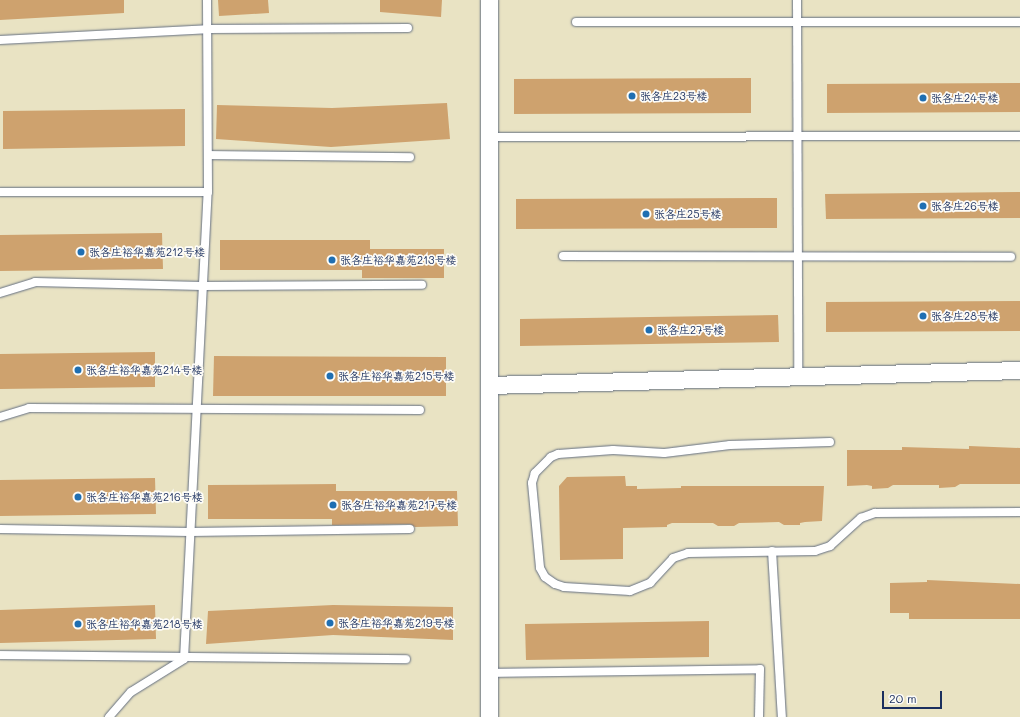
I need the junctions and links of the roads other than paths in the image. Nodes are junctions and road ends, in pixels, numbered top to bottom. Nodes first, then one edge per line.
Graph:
1 (207, 0) edge
2 (489, 0) edge
3 (797, 0) edge
4 (576, 22) dead end
5 (798, 22) junction
6 (1020, 22) edge
7 (408, 28) dead end
8 (207, 29) junction
9 (0, 40) edge
10 (1020, 136) edge
11 (490, 137) junction
12 (798, 138) junction
13 (208, 155) junction
14 (410, 156) dead end
15 (0, 192) edge
16 (208, 192) junction
17 (563, 256) dead end
18 (798, 256) junction
19 (1011, 256) dead end
20 (422, 285) dead end
21 (202, 286) junction
22 (0, 294) edge
23 (1020, 370) edge
24 (798, 377) junction
25 (489, 385) junction
26 (196, 407) junction
27 (420, 410) dead end
28 (0, 417) edge
29 (830, 442) dead end
30 (1020, 512) edge
31 (0, 529) edge
32 (410, 529) dead end
33 (190, 532) junction
34 (772, 551) junction
35 (0, 655) edge
36 (184, 659) junction
37 (406, 659) dead end
38 (489, 673) junction
39 (109, 717) edge
40 (489, 717) edge
41 (760, 717) edge
42 (782, 717) edge

1 - 8 lane
2 - 11 street
3 - 5 lane
4 - 5 lane
5 - 6 lane
5 - 12 lane
7 - 8 lane
8 - 9 lane
8 - 13 lane
10 - 12 lane
11 - 12 lane
11 - 25 street
12 - 18 lane
13 - 14 lane
13 - 16 lane
15 - 16 lane
16 - 21 lane
17 - 18 lane
18 - 19 lane
18 - 24 lane
20 - 21 lane
21 - 22 lane
21 - 26 lane
23 - 24 street
24 - 25 street
25 - 38 street
26 - 27 lane
26 - 28 lane
26 - 33 lane
29 - 34 lane
30 - 34 lane
31 - 33 lane
32 - 33 lane
33 - 36 lane
34 - 42 lane
35 - 36 lane
36 - 37 lane
36 - 39 lane
38 - 40 street
38 - 41 lane

